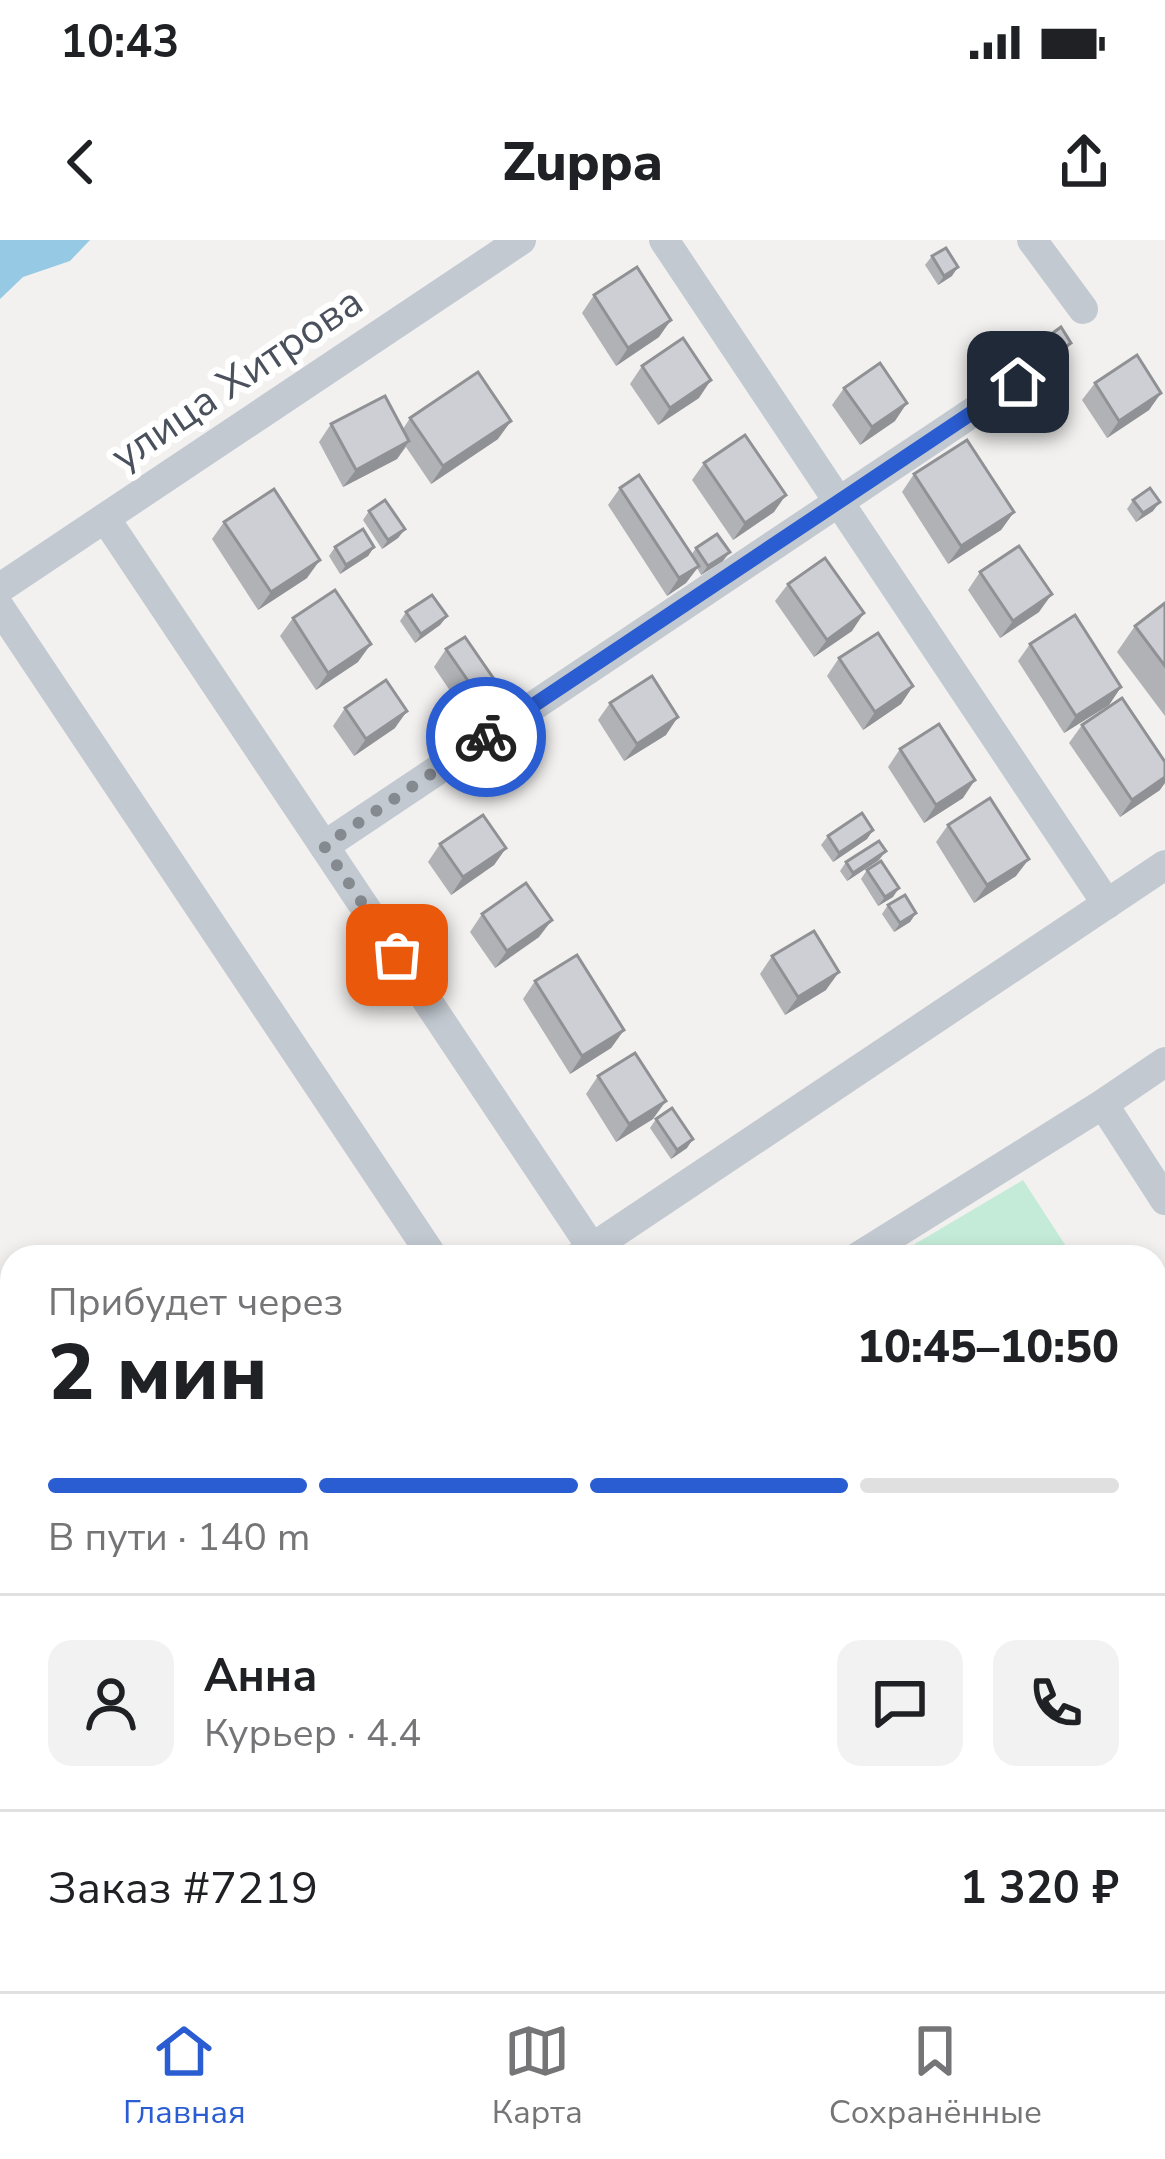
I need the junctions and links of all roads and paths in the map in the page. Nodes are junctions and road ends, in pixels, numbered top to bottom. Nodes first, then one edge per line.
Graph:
1 (521, 240) edge
2 (664, 240) edge
3 (1032, 240) edge
4 (1083, 309) dead end
5 (1018, 382) dead end
6 (838, 502) junction
7 (105, 518) junction
8 (0, 588) edge
9 (0, 608) edge
10 (324, 846) junction
11 (1165, 865) edge
12 (1107, 904) junction
13 (1165, 1062) edge
14 (1102, 1104) junction
15 (1165, 1200) edge
16 (425, 1245) edge
17 (580, 1245) edge
18 (596, 1245) edge
19 (877, 1245) edge

1 - 7 street, улица Хитрова
2 - 6 street
3 - 4 street
5 - 6 street
6 - 10 street
6 - 12 street
7 - 8 street, улица Хитрова
7 - 10 street
9 - 16 street
10 - 17 street
11 - 12 street
12 - 18 street
13 - 14 street
14 - 15 street
14 - 19 street

